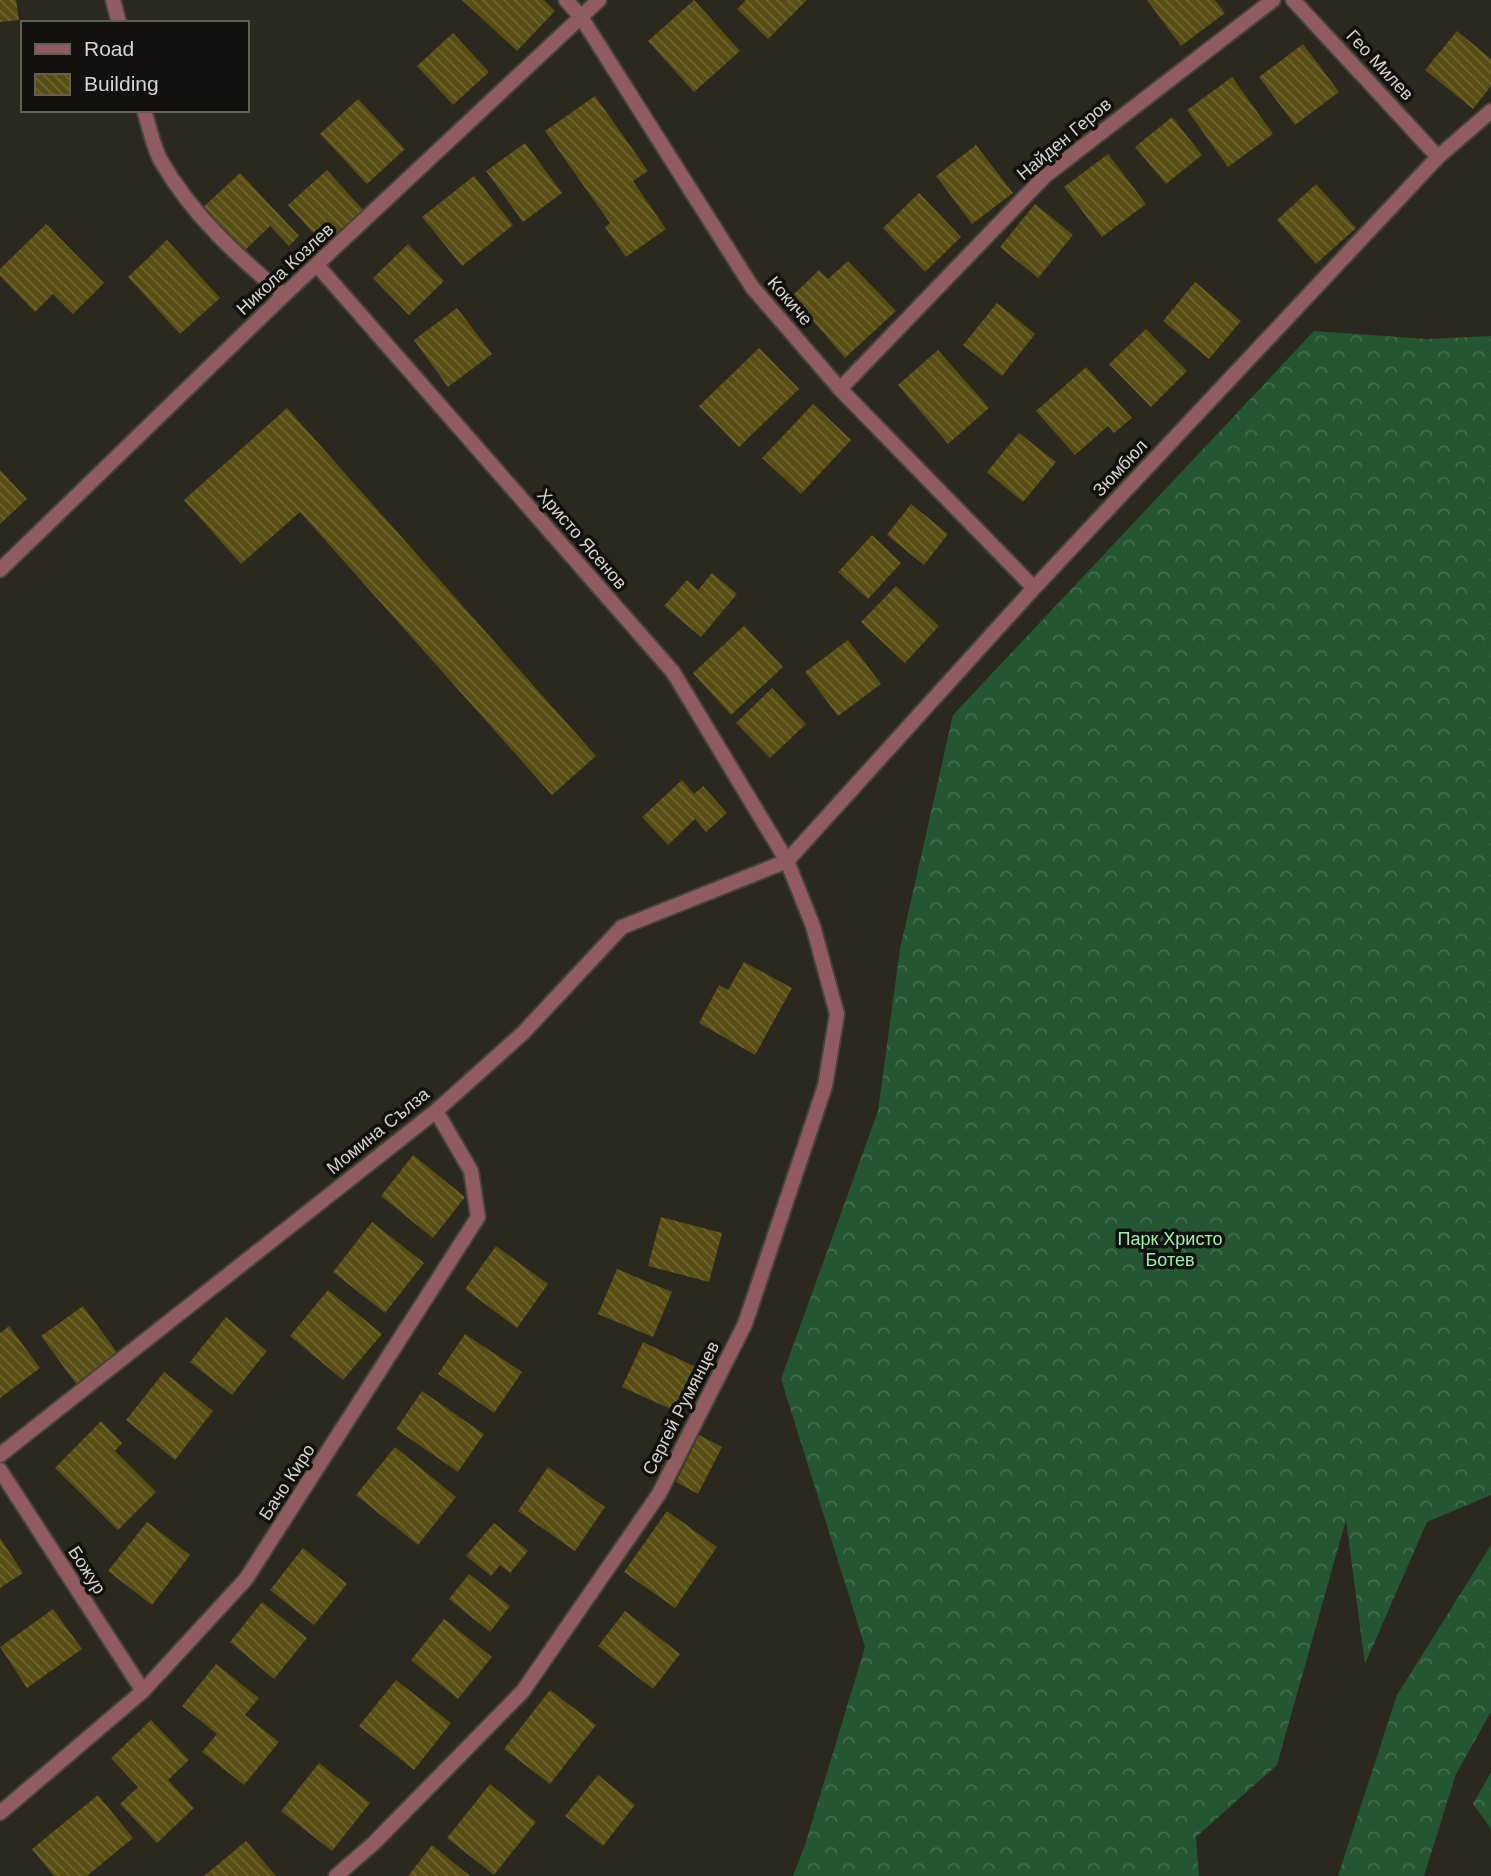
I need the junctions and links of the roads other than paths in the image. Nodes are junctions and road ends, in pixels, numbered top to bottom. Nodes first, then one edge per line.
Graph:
1 (113, 0) edge
2 (566, 0) edge
3 (599, 0) edge
4 (1273, 0) edge
5 (1293, 0) edge
6 (581, 17) junction
7 (118, 21) edge
8 (1491, 111) edge
9 (145, 112) edge
10 (1438, 157) junction
11 (317, 265) junction
12 (284, 295) junction
13 (840, 388) junction
14 (0, 570) edge
15 (1034, 588) junction
16 (787, 861) junction
17 (436, 1111) junction
18 (0, 1455) edge
19 (0, 1470) edge
20 (143, 1691) junction
21 (0, 1813) edge
22 (335, 1876) edge

1 - 7 street
2 - 6 street, Кокиче
3 - 6 street, Никола Козлев
4 - 13 street, Найден Геров
5 - 10 street, Гео Милев
6 - 11 street, Никола Козлев
6 - 13 street, Кокиче
8 - 10 street, Зюмбюл
9 - 12 street
10 - 15 street, Зюмбюл
11 - 12 street, Никола Козлев
11 - 16 street, Христо Ясенов
12 - 14 street, Никола Козлев
13 - 15 street, Кокиче
15 - 16 street, Зюмбюл
16 - 17 street, Момина Сълза
16 - 22 street, Сергей Румянцев
17 - 18 street, Момина Сълза
17 - 20 street, Бачо Киро
19 - 20 street, Божур
20 - 21 street, Бачо Киро

